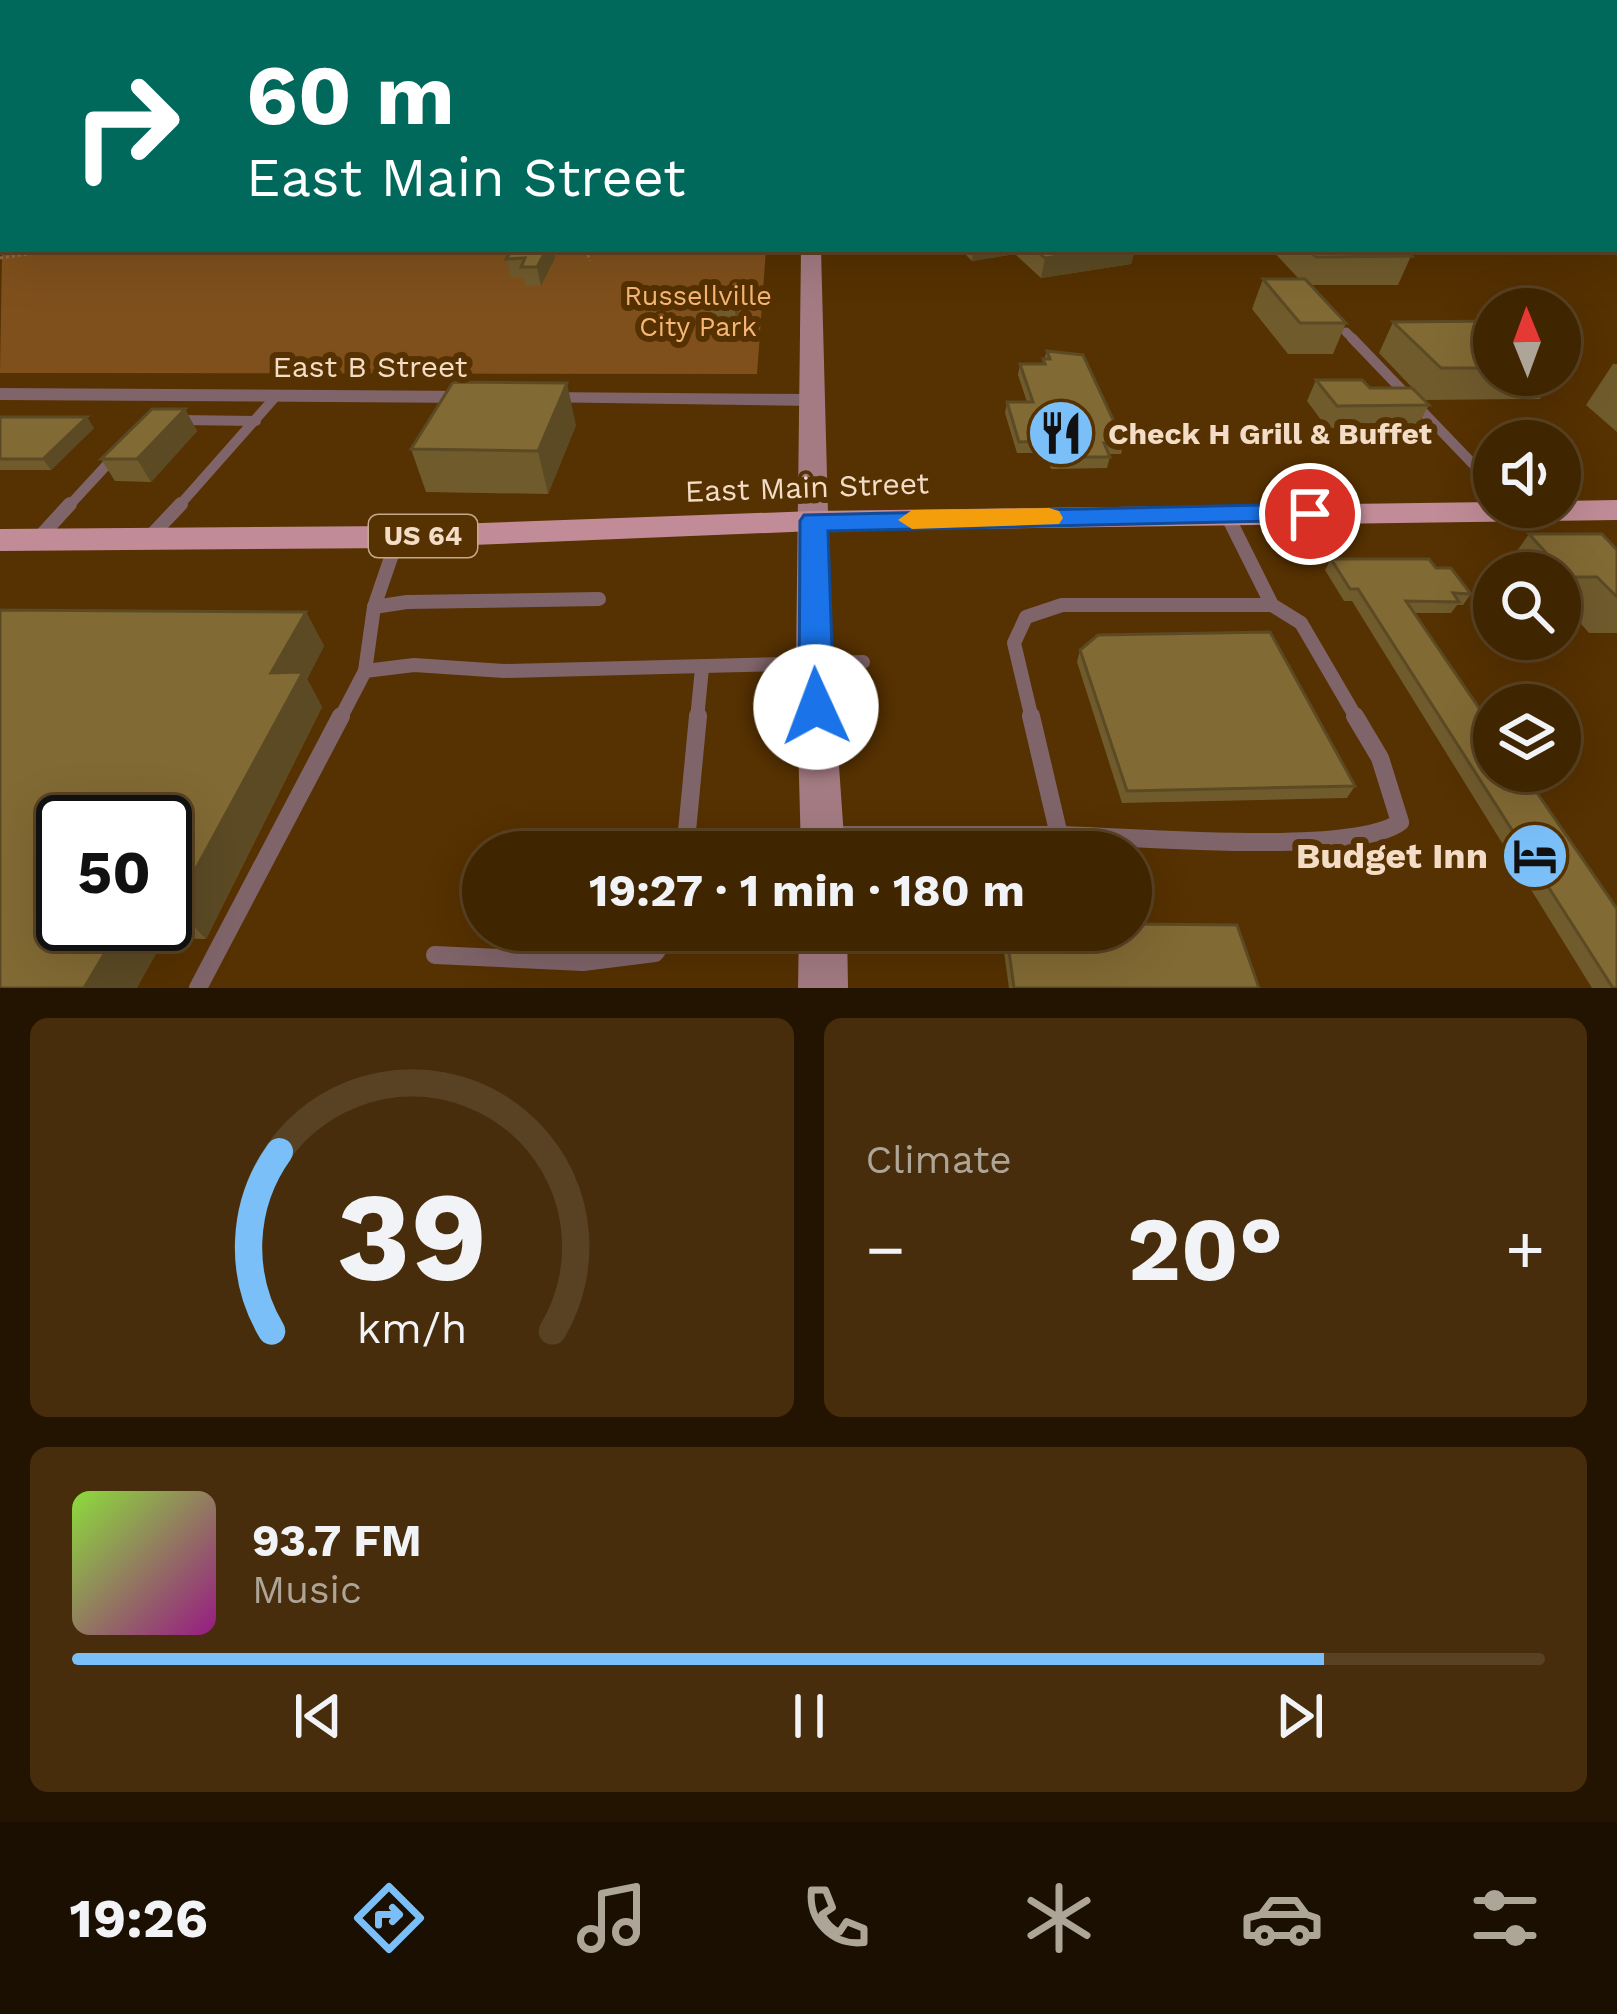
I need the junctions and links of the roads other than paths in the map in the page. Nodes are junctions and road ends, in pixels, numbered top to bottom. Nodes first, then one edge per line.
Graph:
1 (811, 252) edge
2 (1346, 332) edge
3 (0, 394) edge
4 (180, 395) junction
5 (277, 395) junction
6 (812, 400) junction
7 (256, 422) junction
8 (131, 444) edge
9 (1473, 464) edge
10 (1473, 510) edge
11 (1581, 510) edge
12 (1617, 510) edge
13 (1226, 515) junction
14 (814, 521) junction
15 (398, 537) junction
16 (0, 540) edge
17 (38, 541) junction
18 (147, 541) junction
19 (599, 599) dead end
20 (1272, 604) junction
21 (374, 607) junction
22 (863, 662) dead end
23 (814, 664) junction
24 (702, 668) junction
25 (364, 671) junction
26 (687, 831) edge
27 (822, 831) edge
28 (1058, 831) edge
29 (1152, 837) edge
30 (658, 951) edge
31 (823, 951) edge
32 (435, 955) dead end
33 (198, 988) edge
34 (823, 988) edge

1 - 6 main road
2 - 9 lane
3 - 4 street, East B Street
4 - 5 street, East B Street
4 - 7 lane
5 - 6 street, East B Street
5 - 7 lane
6 - 14 main road
7 - 18 lane
8 - 17 lane
10 - 13 main road, East Main Street / US 64
11 - 12 main road, East Main Street / US 64
13 - 14 main road, East Main Street / US 64
13 - 20 lane
14 - 15 main road, East Main Street / US 64
14 - 23 main road
15 - 18 main road, East Main Street / US 64
15 - 21 lane
16 - 17 main road, East Main Street / US 64
17 - 18 main road, East Main Street / US 64
19 - 21 lane
20 - 28 lane
20 - 29 lane
21 - 25 lane
22 - 23 lane
23 - 24 lane
23 - 27 main road
24 - 25 lane
24 - 26 lane
25 - 33 lane
30 - 32 lane
31 - 34 main road

